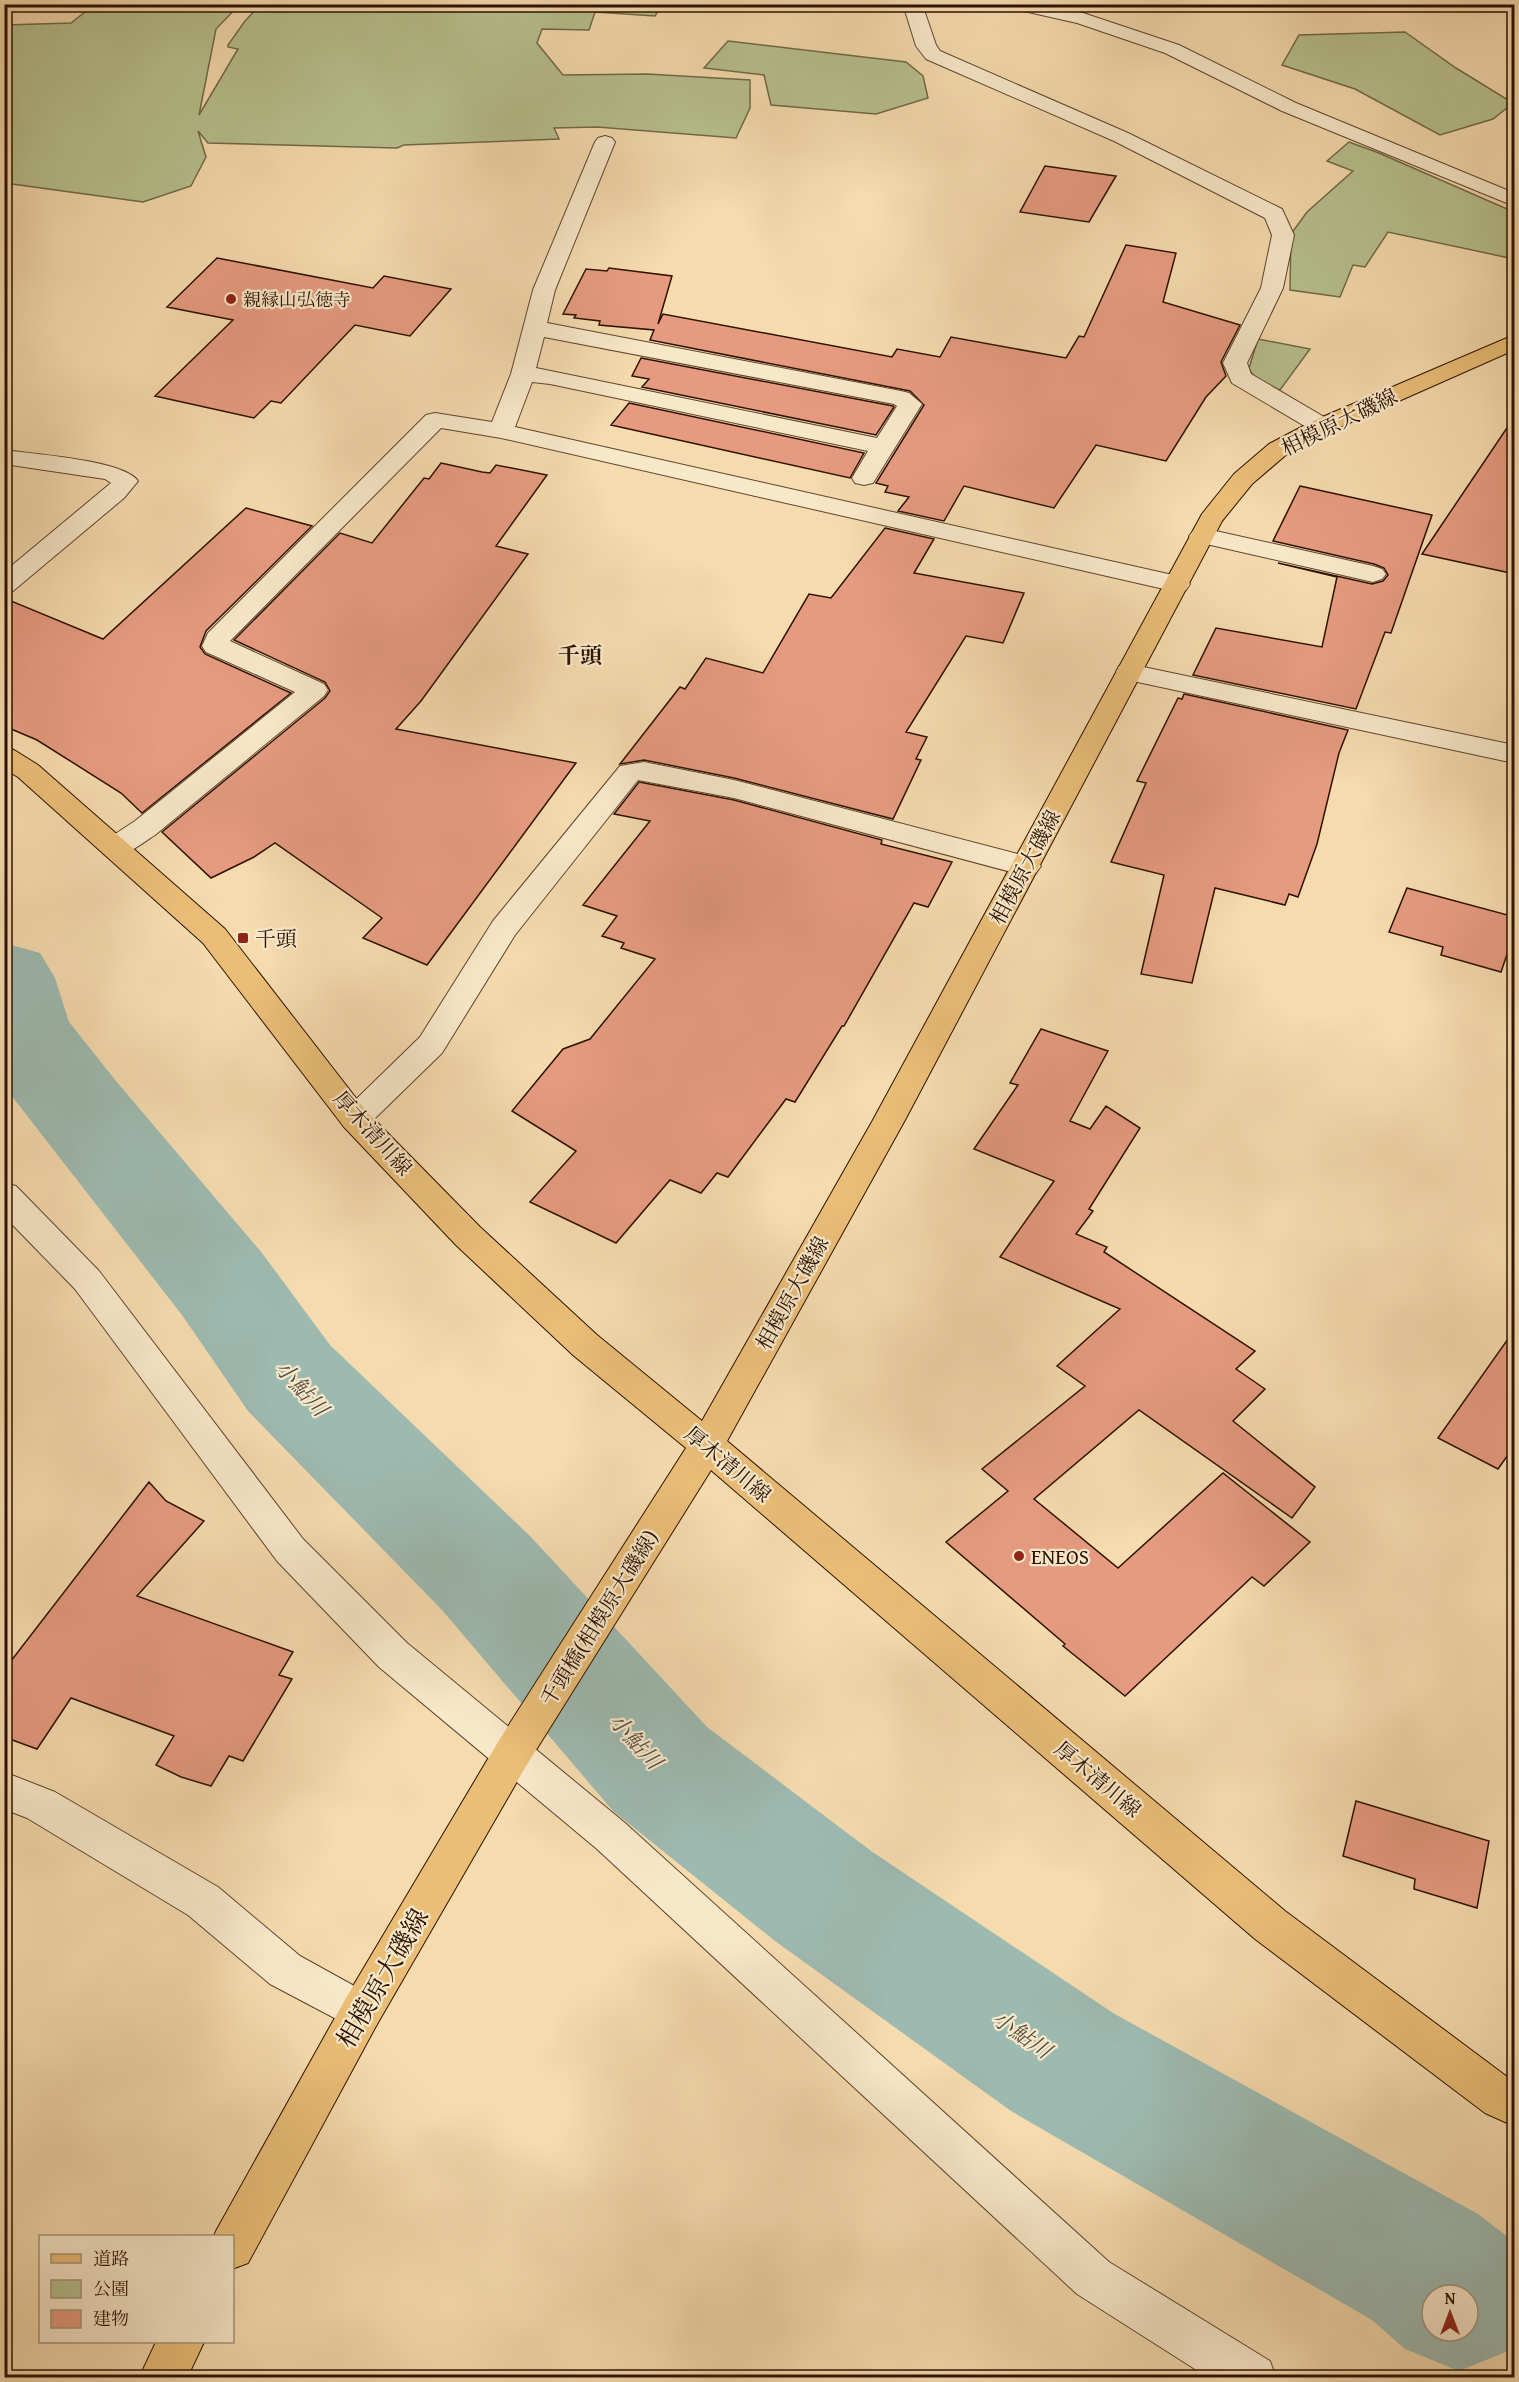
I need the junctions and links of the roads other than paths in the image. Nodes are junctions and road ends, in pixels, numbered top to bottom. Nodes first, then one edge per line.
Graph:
1 (912, 4) edge
2 (1018, 4) edge
3 (605, 141) dead end
4 (1515, 200) edge
5 (535, 328) junction
6 (1515, 342) edge
7 (523, 374) junction
8 (1322, 426) junction
9 (501, 431) junction
10 (884, 447) junction
11 (4, 457) edge
12 (864, 478) dead end
13 (1202, 536) junction
14 (1373, 574) dead end
15 (1177, 584) junction
16 (4, 585) edge
17 (1128, 672) junction
18 (1515, 754) edge
19 (4, 756) edge
20 (116, 847) junction
21 (1026, 866) junction
22 (355, 1119) junction
23 (4, 1195) edge
24 (707, 1445) junction
25 (659, 1523) joint
26 (539, 1713) joint
27 (512, 1754) junction
28 (4, 1790) edge
29 (361, 2012) junction
30 (1515, 2105) edge
31 (234, 2243) edge
32 (180, 2343) edge
33 (162, 2378) edge
34 (1253, 2378) edge

1 - 8 street
2 - 4 street
3 - 5 street
5 - 7 street
5 - 10 street
6 - 8 main road, 相模原大磯線
7 - 9 street
7 - 10 street
8 - 13 main road, 相模原大磯線
9 - 15 street
9 - 20 street
10 - 12 street
11 - 16 street
13 - 14 street
13 - 15 main road, 相模原大磯線
15 - 17 main road, 相模原大磯線
17 - 18 street
17 - 21 main road, 相模原大磯線
19 - 20 main road, 厚木清川線
20 - 22 main road, 厚木清川線
21 - 22 street
21 - 24 main road, 相模原大磯線
22 - 24 main road, 厚木清川線
23 - 27 street
24 - 25 main road, 相模原大磯線
24 - 30 main road, 厚木清川線
25 - 26 main road, 千頭橋(相模原大磯線)
26 - 27 main road, 相模原大磯線
27 - 29 main road, 相模原大磯線
27 - 34 street
28 - 29 street
29 - 31 main road, 相模原大磯線
32 - 33 main road

